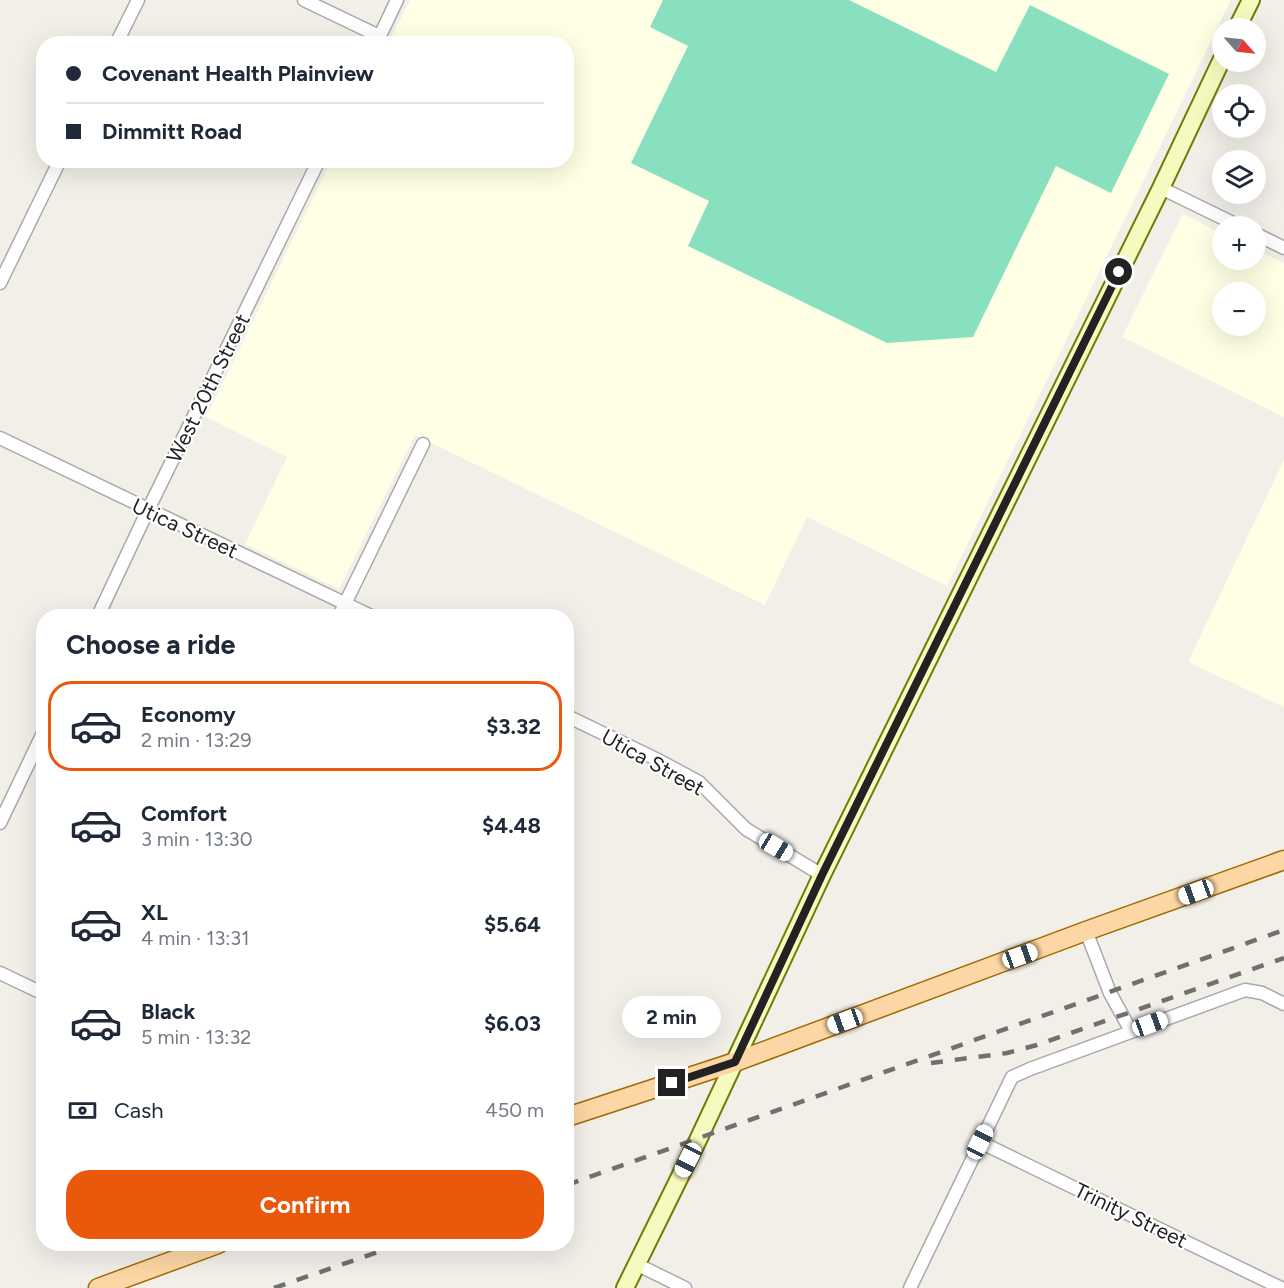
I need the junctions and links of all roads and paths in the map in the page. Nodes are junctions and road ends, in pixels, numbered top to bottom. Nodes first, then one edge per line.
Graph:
1 (138, 0) edge
2 (304, 0) edge
3 (397, 0) edge
4 (1251, 0) edge
5 (1242, 18) edge
6 (120, 36) edge
7 (371, 36) edge
8 (380, 36) edge
9 (1216, 72) edge
10 (56, 168) edge
11 (315, 168) edge
12 (1161, 188) junction
13 (1218, 216) edge
14 (1266, 239) edge
15 (1284, 248) edge
16 (0, 283) edge
17 (0, 438) edge
18 (423, 444) dead end
19 (148, 510) junction
20 (345, 603) junction
21 (101, 609) edge
22 (342, 609) edge
23 (357, 609) edge
24 (574, 719) edge
25 (36, 748) edge
26 (0, 823) edge
27 (1284, 860) edge
28 (822, 875) junction
29 (1086, 931) junction
30 (0, 973) edge
31 (36, 990) edge
32 (1284, 1004) edge
33 (1131, 1031) junction
34 (735, 1062) junction
35 (574, 1115) edge
36 (980, 1142) junction
37 (199, 1251) edge
38 (636, 1264) junction
39 (98, 1288) edge
40 (625, 1288) edge
41 (685, 1288) edge
42 (910, 1288) edge
43 (1281, 1288) edge

1 - 6 street
2 - 7 street
3 - 8 street
4 - 5 main road
9 - 12 main road
10 - 16 street
11 - 19 street, West 20th Street
12 - 13 street
12 - 28 main road
14 - 15 street
17 - 19 street, Utica Street
18 - 20 street
19 - 20 street, Utica Street
19 - 21 street, West 20th Street
20 - 22 street
20 - 23 street, Utica Street
24 - 28 street, Utica Street
25 - 26 street
27 - 29 main road
28 - 34 main road
29 - 33 street
29 - 34 main road
30 - 31 street
32 - 33 street
33 - 36 street
34 - 35 main road
34 - 38 main road
36 - 42 street
36 - 43 street, Trinity Street
37 - 39 main road
38 - 40 main road
38 - 41 street

